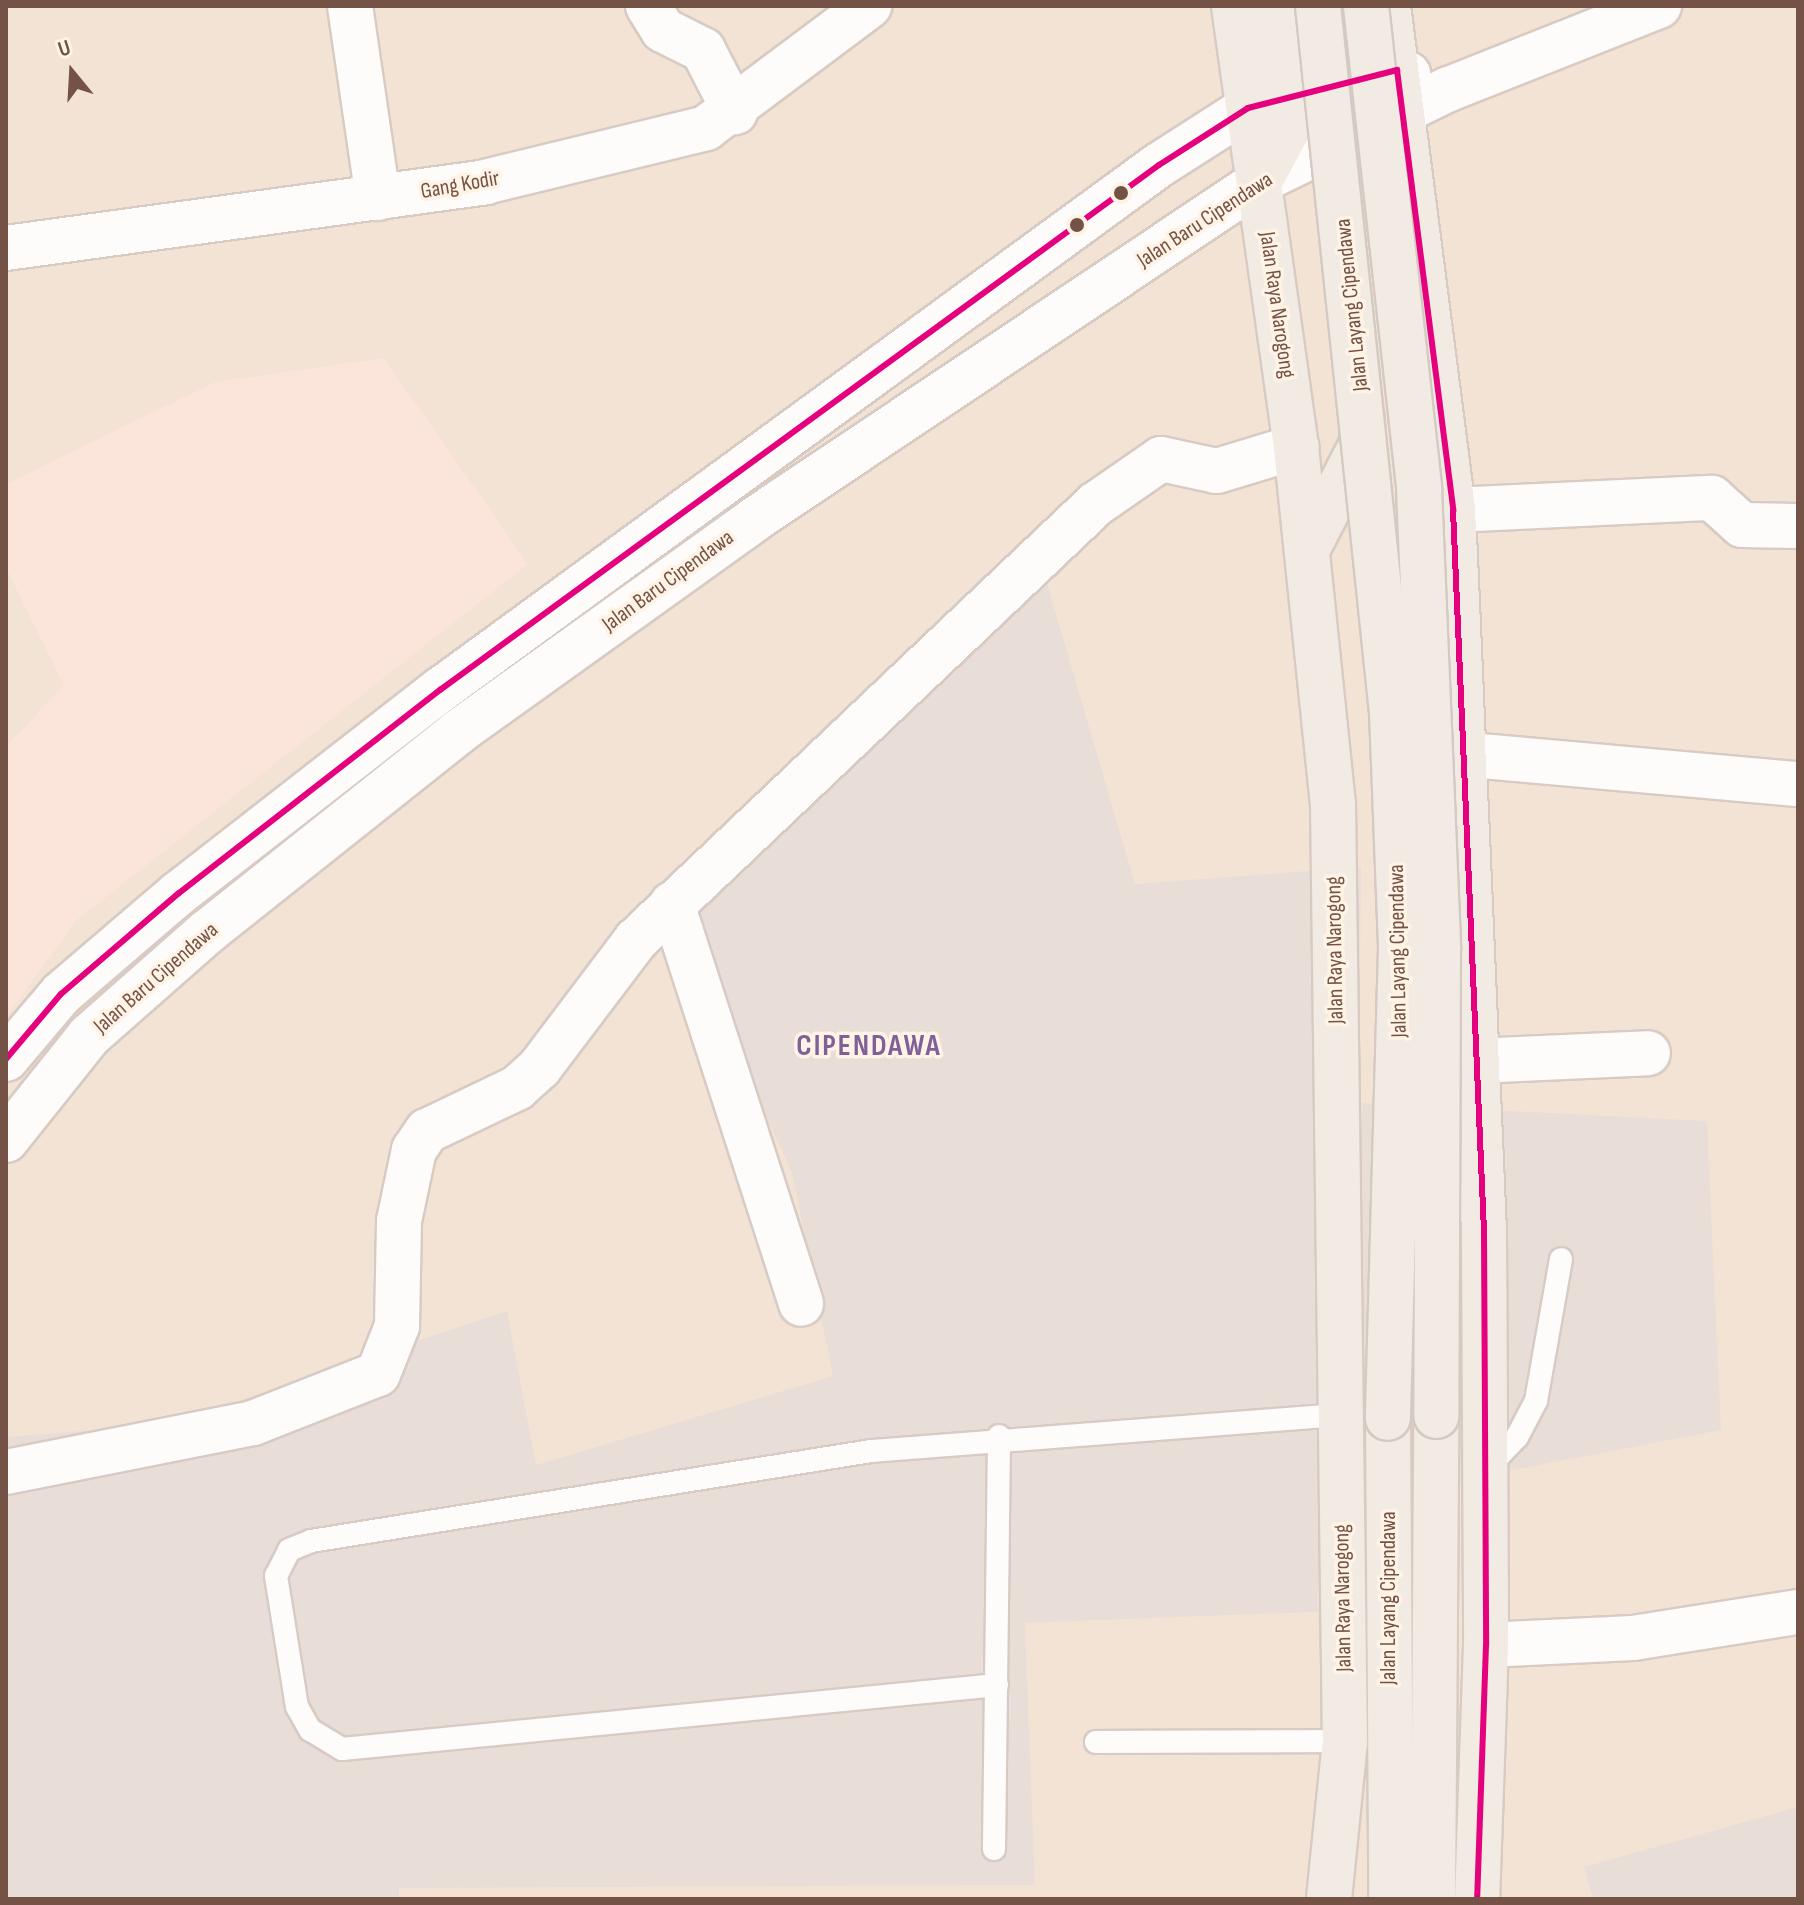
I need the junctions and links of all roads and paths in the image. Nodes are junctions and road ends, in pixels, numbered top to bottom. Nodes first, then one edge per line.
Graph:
1 (350, 6) edge
2 (648, 6) edge
3 (869, 6) edge
4 (1234, 6) edge
5 (1275, 6) edge
6 (1318, 6) edge
7 (1366, 6) edge
8 (1388, 6) edge
9 (1659, 6) edge
10 (1379, 75) junction
11 (1449, 89) junction
12 (1289, 93) junction
13 (1248, 108) junction
14 (735, 112) junction
15 (1401, 118) junction
16 (1341, 141) junction
17 (1260, 181) junction
18 (378, 198) junction
19 (6, 248) edge
20 (1296, 447) junction
21 (722, 480) junction
22 (1453, 510) junction
23 (755, 519) junction
24 (1798, 526) edge
25 (1307, 550) junction
26 (1460, 754) junction
27 (1798, 784) edge
28 (672, 904) junction
29 (1648, 1053) dead end
30 (6, 1059) edge
31 (1475, 1061) junction
32 (6, 1140) edge
33 (1561, 1259) dead end
34 (801, 1304) dead end
35 (1341, 1415) junction
36 (999, 1436) junction
37 (1486, 1469) junction
38 (6, 1472) edge
39 (1798, 1612) edge
40 (1486, 1645) junction
41 (997, 1685) junction
42 (1345, 1741) junction
43 (1096, 1742) dead end
44 (994, 1849) dead end
45 (1329, 1899) edge
46 (1391, 1899) edge
47 (1433, 1899) edge
48 (1477, 1899) edge

1 - 18 street
2 - 14 street
3 - 14 street, Gang Kodir
4 - 13 main road, Jalan Raya Narogong
5 - 12 main road
6 - 46 main road, Jalan Layang Cipendawa, bridge
7 - 47 main road, Jalan Layang Cipendawa, bridge
8 - 10 main road
9 - 11 street, Jalan Baru Cipendawa
10 - 11 street
10 - 12 street
10 - 15 main road
10 - 16 main road
11 - 15 street, Jalan Baru Cipendawa
12 - 13 street
12 - 17 main road
13 - 17 main road, Jalan Raya Narogong
13 - 21 street
14 - 18 street, Gang Kodir
15 - 16 street, Jalan Baru Cipendawa
15 - 22 main road
16 - 17 street, Jalan Baru Cipendawa
16 - 25 main road
17 - 20 main road, Jalan Raya Narogong
17 - 23 street, Jalan Baru Cipendawa
18 - 19 street, Gang Kodir
20 - 25 main road, Jalan Raya Narogong
20 - 28 street
21 - 23 street
21 - 30 street
22 - 24 street
22 - 26 main road
23 - 32 street, Jalan Baru Cipendawa
25 - 35 main road, Jalan Raya Narogong
26 - 27 street
26 - 31 main road
28 - 34 street
28 - 38 street
29 - 31 street
31 - 37 main road
33 - 37 lane
35 - 36 lane
35 - 42 main road, Jalan Raya Narogong
36 - 41 lane
36 - 41 lane
37 - 40 main road
39 - 40 street
40 - 48 main road
41 - 44 lane
42 - 43 lane
42 - 45 main road, Jalan Raya Narogong

